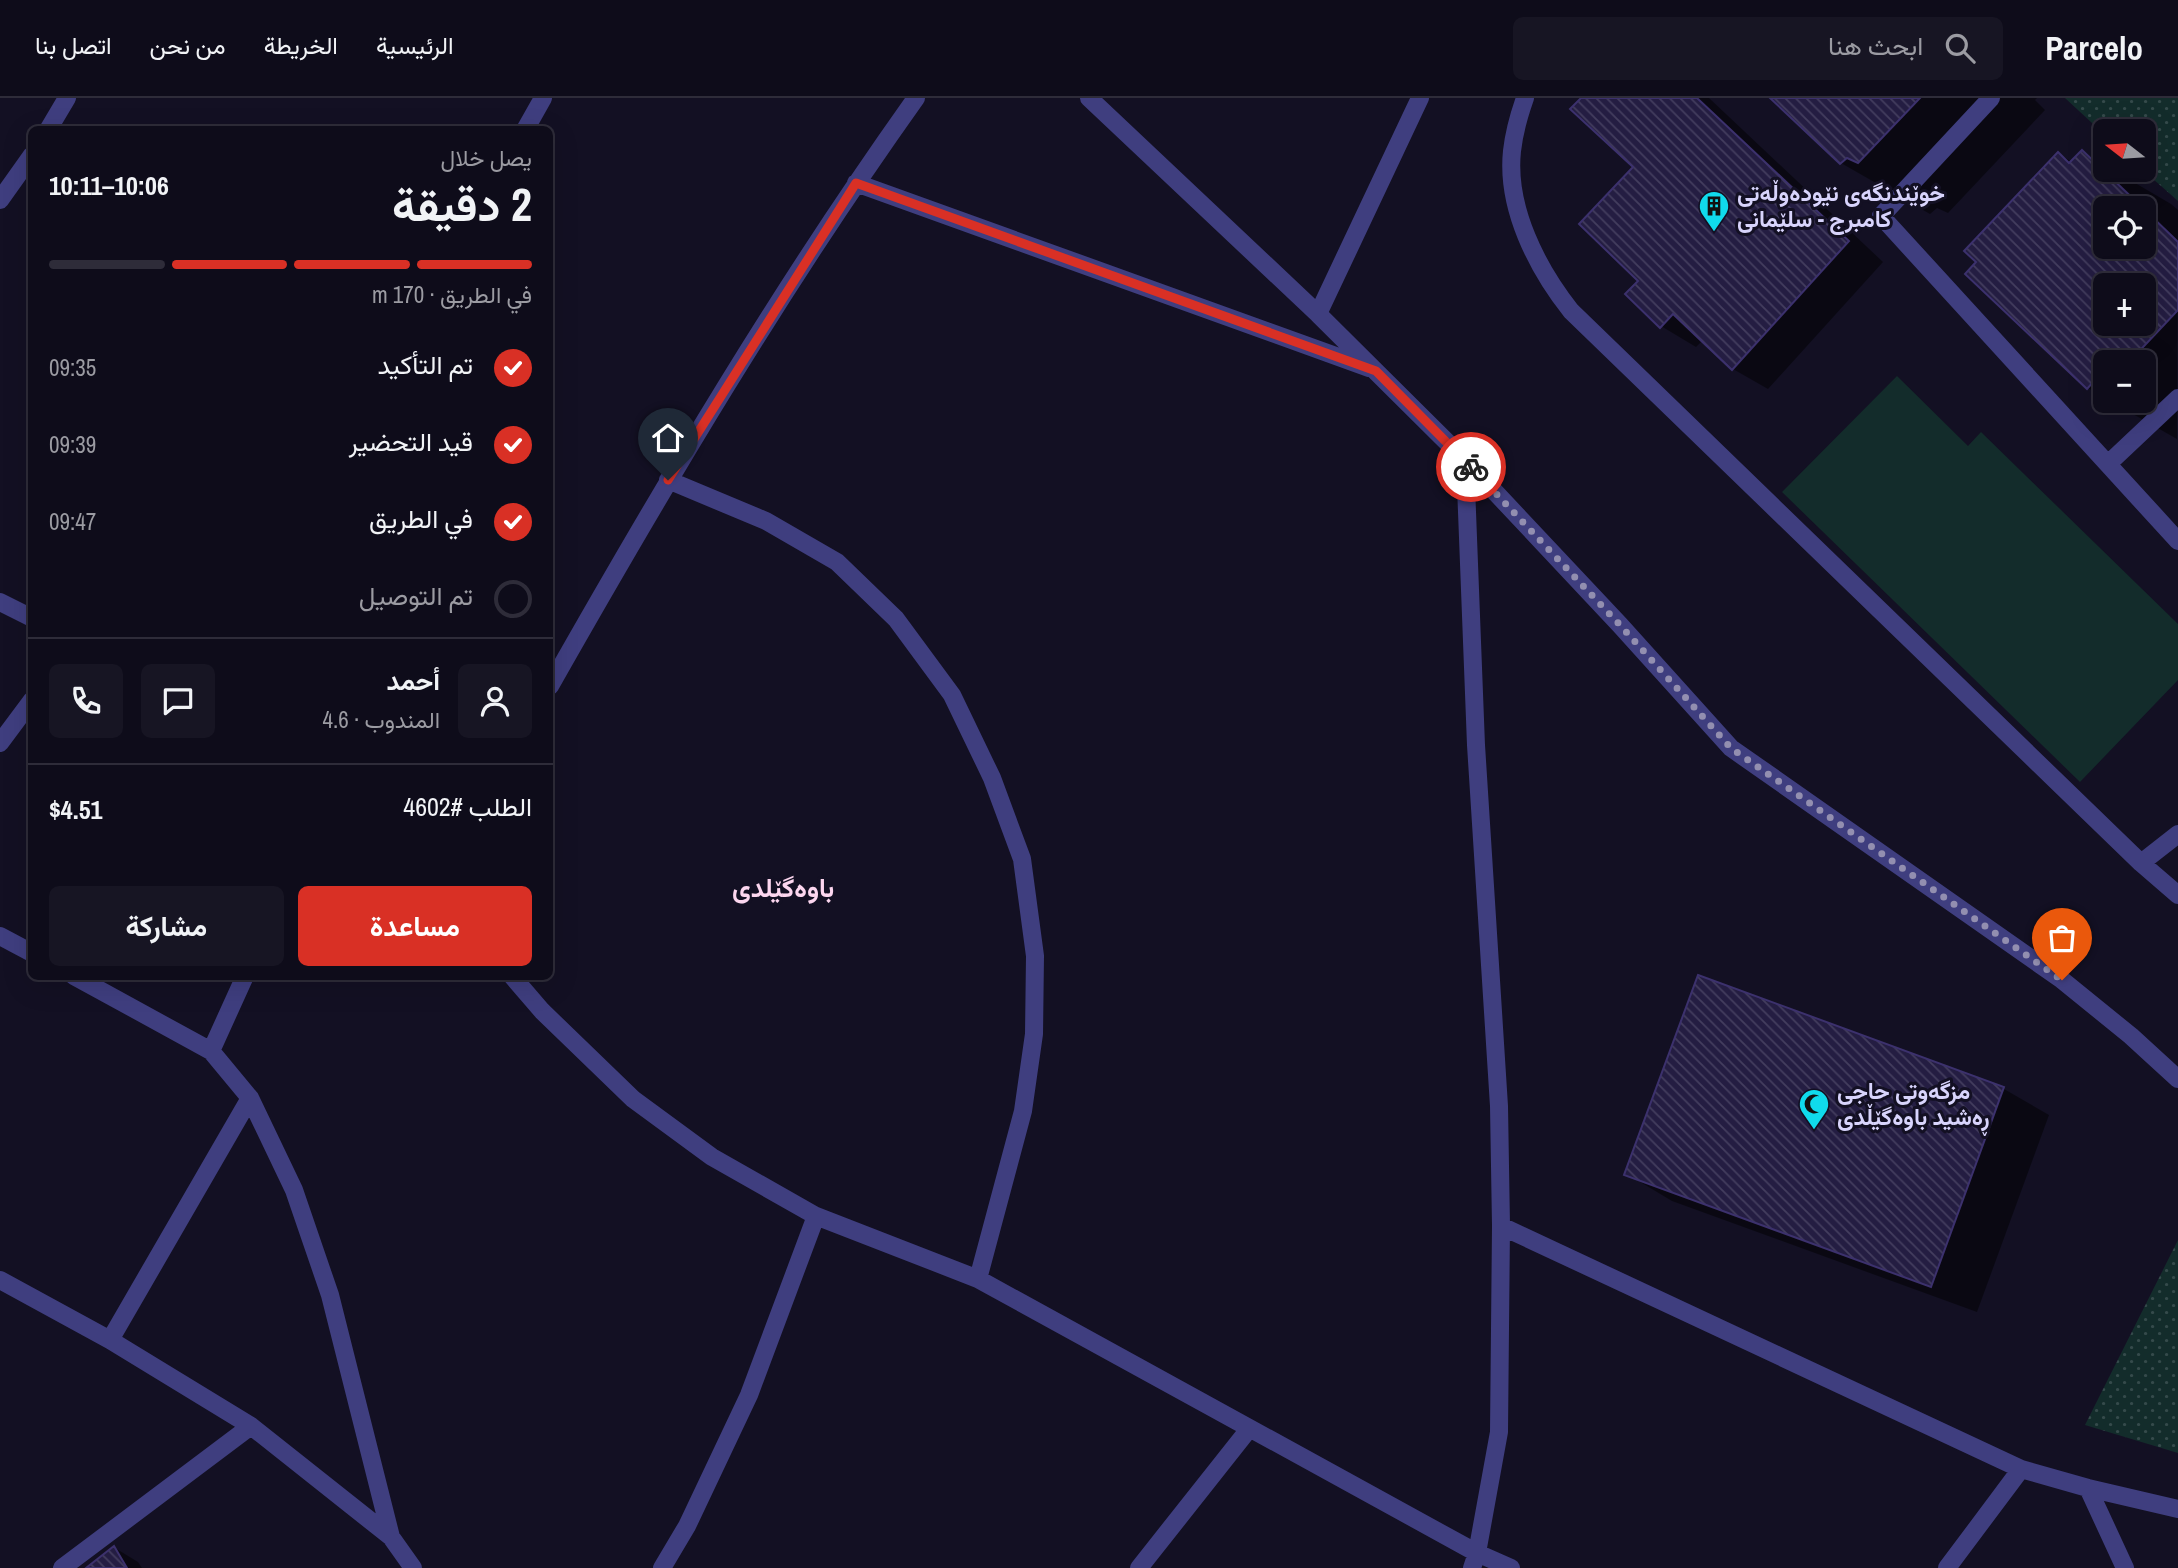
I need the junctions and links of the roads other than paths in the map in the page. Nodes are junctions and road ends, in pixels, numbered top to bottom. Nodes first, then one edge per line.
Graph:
1 (67, 98) edge
2 (543, 98) edge
3 (916, 98) edge
4 (1089, 98) edge
5 (1420, 98) edge
6 (1525, 98) edge
7 (1991, 98) edge
8 (50, 126) edge
9 (527, 126) edge
10 (28, 161) edge
11 (856, 183) junction
12 (0, 200) edge
13 (1318, 314) junction
14 (1376, 371) junction
15 (2178, 398) edge
16 (1465, 460) junction
17 (2109, 463) junction
18 (668, 480) junction
19 (2178, 541) edge
20 (0, 602) edge
21 (28, 616) edge
22 (553, 681) edge
23 (28, 705) edge
24 (0, 743) edge
25 (2178, 834) edge
26 (2141, 863) junction
27 (2178, 895) edge
28 (0, 936) edge
29 (28, 951) edge
30 (81, 980) edge
31 (243, 980) edge
32 (515, 980) edge
33 (211, 1051) junction
34 (2178, 1079) edge
35 (250, 1098) junction
36 (816, 1216) junction
37 (1502, 1226) junction
38 (978, 1279) junction
39 (0, 1280) edge
40 (110, 1340) junction
41 (251, 1426) junction
42 (1249, 1429) junction
43 (2021, 1469) junction
44 (2088, 1488) junction
45 (2178, 1509) edge
46 (391, 1536) junction
47 (1475, 1560) edge
48 (62, 1568) edge
49 (412, 1568) edge
50 (662, 1568) edge
51 (1139, 1568) edge
52 (1511, 1568) edge
53 (1947, 1568) edge
54 (2125, 1568) edge

1 - 8 street
2 - 9 street
3 - 11 street
4 - 13 street
5 - 13 street
6 - 26 street
7 - 17 street
10 - 12 street
11 - 14 street
11 - 18 street
13 - 14 street
14 - 16 street
15 - 17 street
16 - 34 street
16 - 37 street
17 - 19 street
18 - 22 street
18 - 38 street
20 - 21 street
23 - 24 street
25 - 26 street
26 - 27 street
28 - 29 street
30 - 33 street
31 - 33 street
32 - 36 street
33 - 35 street
35 - 40 street
35 - 46 street
36 - 38 street
36 - 50 street
37 - 43 street
37 - 47 street
38 - 42 street
39 - 40 street
40 - 41 street
41 - 46 street
41 - 48 street
42 - 47 street
42 - 51 street
43 - 44 street
43 - 53 street
44 - 45 street
44 - 54 street
46 - 49 street
47 - 52 street

